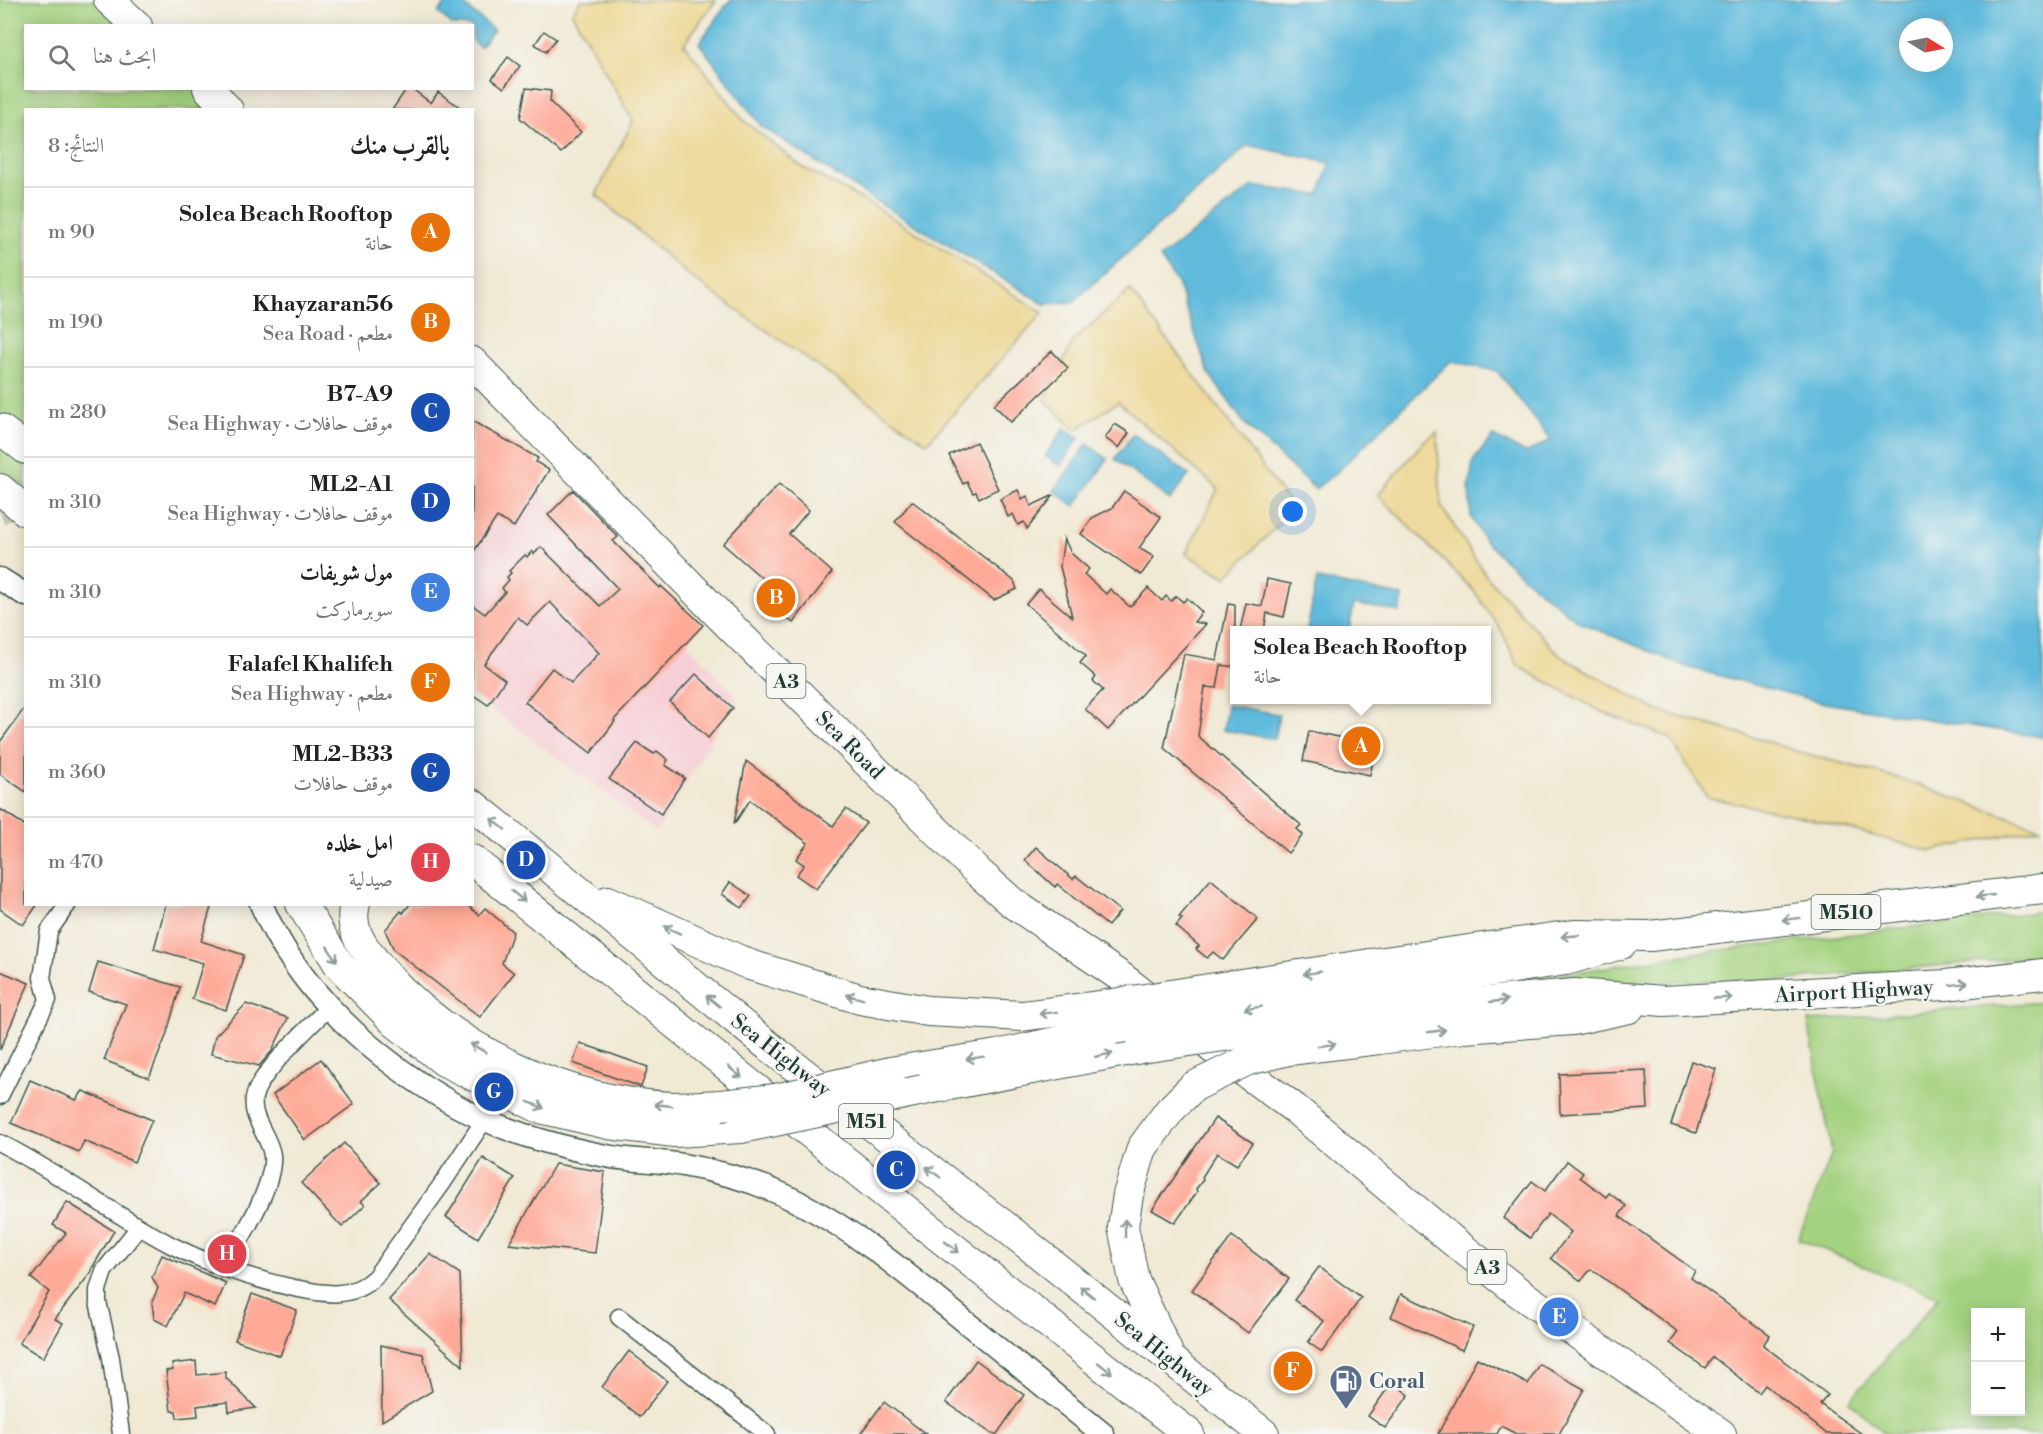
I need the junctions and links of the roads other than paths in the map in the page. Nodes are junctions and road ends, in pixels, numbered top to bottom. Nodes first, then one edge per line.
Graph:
1 (109, 0) edge
2 (137, 0) edge
3 (134, 24) edge
4 (157, 24) edge
5 (210, 90) edge
6 (226, 108) edge
7 (474, 364) edge
8 (0, 429) edge
9 (24, 447) edge
10 (0, 489) edge
11 (24, 509) edge
12 (0, 579) edge
13 (24, 594) edge
14 (474, 806) edge
15 (476, 865) edge
16 (572, 885) junction
17 (2043, 889) edge
18 (67, 906) edge
19 (262, 906) edge
20 (302, 906) edge
21 (354, 906) edge
22 (2043, 974) edge
23 (1375, 1002) junction
24 (329, 1007) junction
25 (1110, 1017) junction
26 (0, 1096) edge
27 (485, 1119) junction
28 (0, 1143) edge
29 (139, 1227) junction
30 (224, 1268) junction
31 (619, 1317) dead end
32 (1172, 1361) junction
33 (122, 1434) edge
34 (767, 1434) edge
35 (1103, 1434) edge
36 (1189, 1434) edge
37 (1264, 1434) edge
38 (1721, 1434) edge

1 - 3 highway
2 - 4 highway
5 - 6 highway
7 - 38 highway, Sea Road / A3
8 - 9 highway
10 - 11 highway
12 - 13 street
16 -> 14 highway, Sea Highway / M51
15 -> 36 highway, Sea Highway / M51
25 -> 16 highway
32 -> 16 highway, Sea Highway / M51
17 -> 23 highway, M510
18 - 26 street
19 - 24 street
20 -> 23 highway, bridge
25 -> 21 highway, bridge
23 -> 22 highway, Airport Highway
23 -> 25 highway, bridge
32 -> 23 highway, bridge
24 - 27 street
24 - 30 street
27 - 30 street
27 - 35 street
28 - 29 street
29 - 30 street
29 - 33 street
31 - 34 street
32 - 37 highway, Sea Highway / M51

